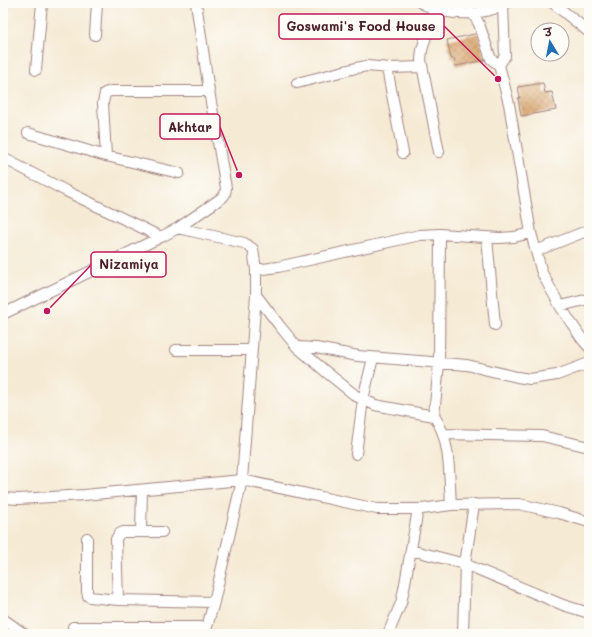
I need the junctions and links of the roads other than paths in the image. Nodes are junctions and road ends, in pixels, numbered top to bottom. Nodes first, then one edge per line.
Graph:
1 (42, 3) edge
2 (97, 3) edge
3 (196, 3) edge
4 (421, 3) edge
5 (554, 3) edge
6 (505, 4) edge
7 (452, 8) edge
8 (434, 9) junction
9 (472, 12) junction
10 (589, 32) edge
11 (95, 35) dead end
12 (499, 65) junction
13 (422, 67) junction
14 (387, 68) junction
15 (36, 70) dead end
16 (297, 83) dead end
17 (209, 91) junction
18 (28, 133) dead end
19 (439, 152) dead end
20 (403, 153) dead end
21 (106, 156) junction
22 (3, 158) edge
23 (179, 173) dead end
24 (178, 228) junction
25 (589, 230) edge
26 (531, 233) junction
27 (440, 234) junction
28 (161, 237) junction
29 (487, 238) junction
30 (536, 251) junction
31 (256, 270) junction
32 (256, 295) junction
33 (589, 298) edge
34 (560, 306) junction
35 (3, 314) edge
36 (495, 325) dead end
37 (585, 338) edge
38 (297, 347) junction
39 (589, 347) edge
40 (176, 350) dead end
41 (252, 350) junction
42 (373, 358) junction
43 (439, 363) junction
44 (589, 363) edge
45 (363, 400) junction
46 (434, 416) junction
47 (444, 434) junction
48 (589, 447) edge
49 (356, 454) dead end
50 (242, 480) junction
51 (142, 490) junction
52 (3, 498) edge
53 (474, 504) junction
54 (451, 505) junction
55 (418, 509) junction
56 (589, 522) edge
57 (141, 532) junction
58 (162, 532) dead end
59 (87, 538) dead end
60 (412, 550) junction
61 (465, 564) junction
62 (118, 600) junction
63 (214, 602) junction
64 (589, 613) edge
65 (3, 619) edge
66 (73, 628) dead end
67 (206, 630) edge
68 (24, 634) edge
69 (388, 634) edge
70 (463, 634) edge

1 - 15 street
2 - 11 street
3 - 17 street
4 - 8 street
5 - 10 street
6 - 9 street
6 - 12 street
7 - 8 street
7 - 9 street
8 - 13 street
9 - 12 street
12 - 26 street
13 - 14 street
13 - 19 street
14 - 16 street
14 - 20 street
17 - 21 street
17 - 24 street
18 - 21 street
21 - 23 street
22 - 28 street
24 - 28 street
24 - 31 street
25 - 30 street
26 - 29 street
26 - 30 street
27 - 29 street
27 - 31 street
27 - 43 street
28 - 35 street
29 - 36 street
30 - 34 street
31 - 32 street
32 - 38 street
32 - 41 street
33 - 34 street
34 - 37 street
37 - 39 street
38 - 42 street
38 - 45 street
40 - 41 street
41 - 50 street
42 - 43 street
42 - 45 street
43 - 44 street
43 - 46 street
45 - 46 street
45 - 49 street
46 - 47 street
47 - 48 street
47 - 54 street
50 - 51 street
50 - 55 street
50 - 63 street
51 - 52 street
51 - 57 street
53 - 54 street
53 - 56 street
53 - 61 street
54 - 55 street
55 - 60 street
57 - 58 street
57 - 62 street
59 - 62 street
60 - 61 street
60 - 69 street
61 - 64 street
61 - 70 street
62 - 63 street
63 - 67 street
65 - 68 street
66 - 67 street

